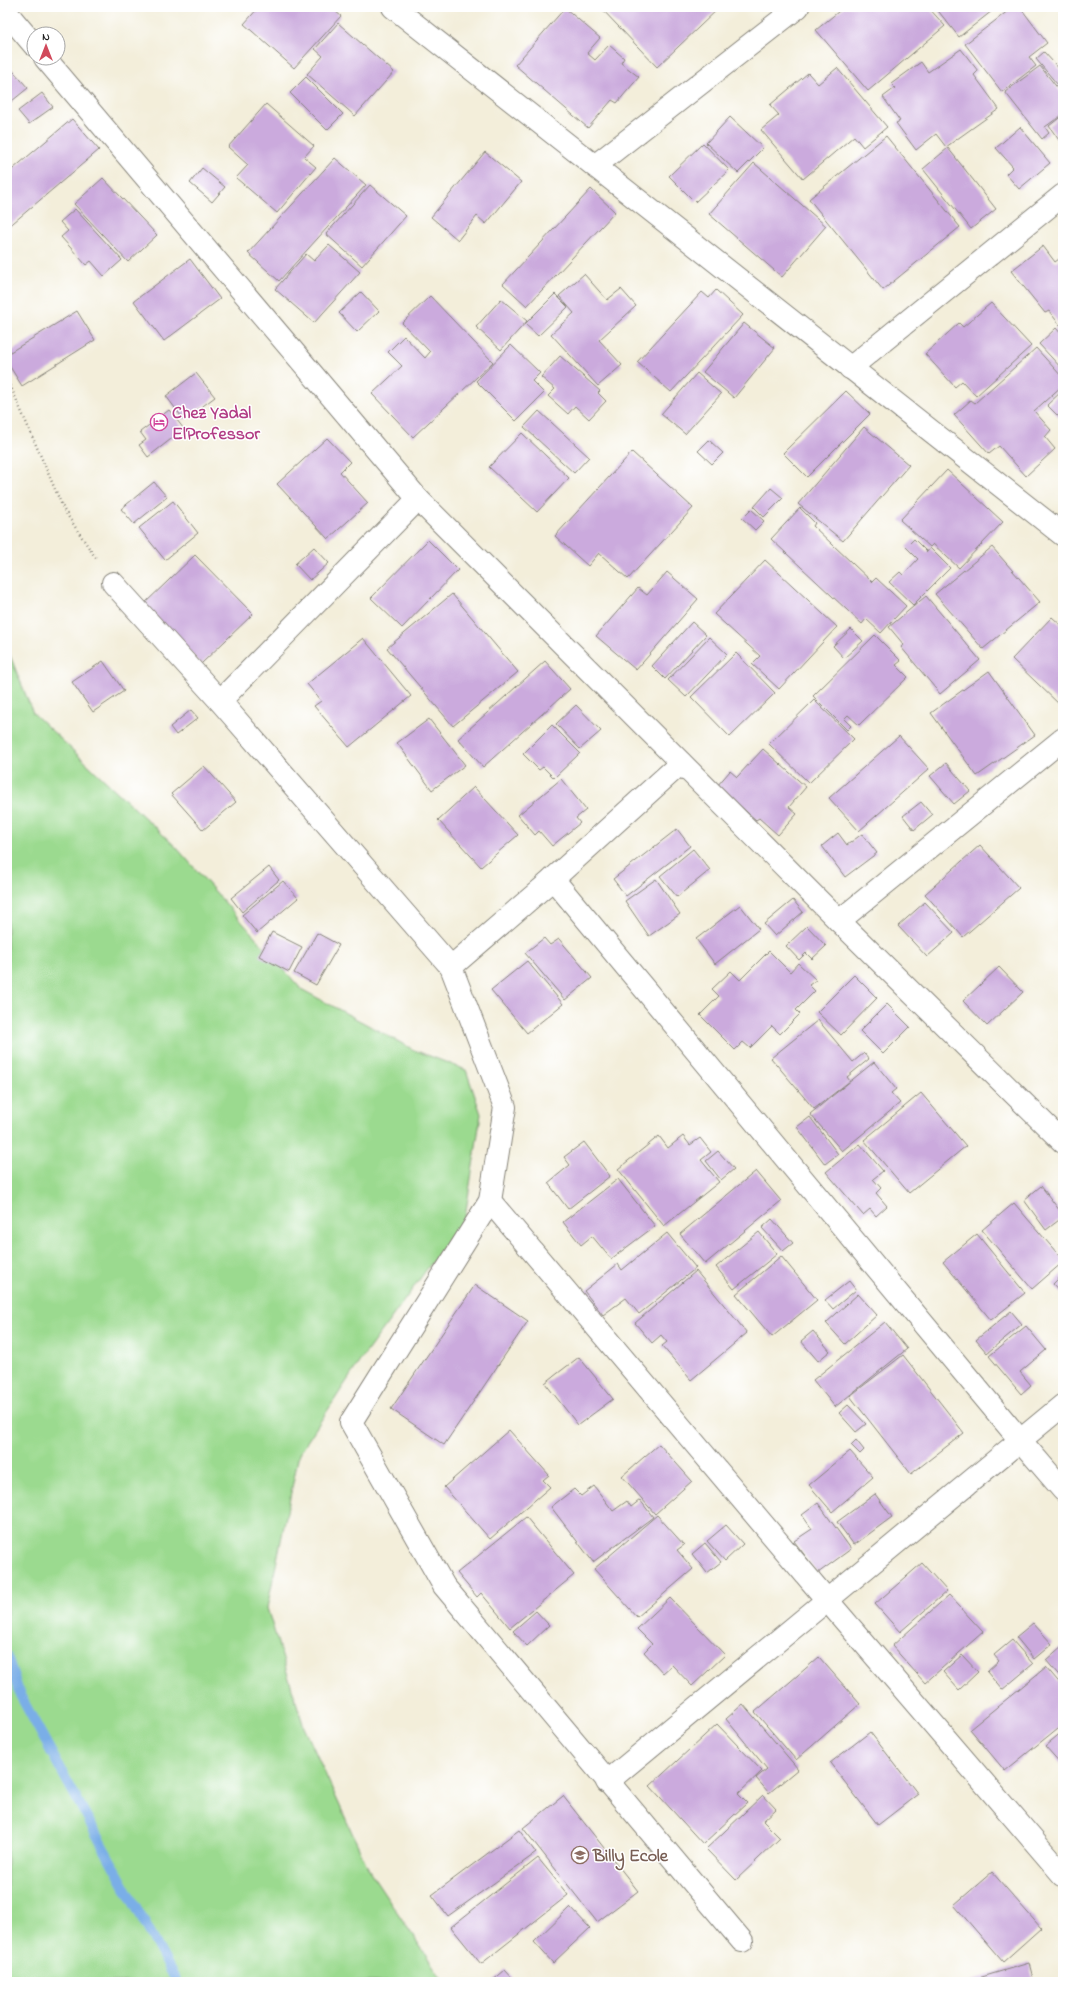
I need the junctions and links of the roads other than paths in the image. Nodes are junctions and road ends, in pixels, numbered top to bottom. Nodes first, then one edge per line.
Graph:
1 (393, 7) edge
2 (798, 7) edge
3 (7, 13) edge
4 (26, 36) edge
5 (52, 66) edge
6 (596, 165) junction
7 (1063, 195) edge
8 (850, 368) junction
9 (418, 499) junction
10 (1063, 535) edge
11 (113, 583) road end
12 (220, 701) junction
13 (1063, 739) edge
14 (681, 763) junction
15 (553, 879) junction
16 (839, 921) junction
17 (450, 967) junction
18 (1063, 1142) edge
19 (490, 1202) junction
20 (1063, 1405) edge
21 (1020, 1440) junction
22 (1063, 1490) edge
23 (827, 1600) junction
24 (607, 1782) junction
25 (1063, 1875) edge
26 (742, 1941) dead end

1 - 6 street
2 - 6 street
3 - 4 street
5 - 9 street
6 - 8 street
7 - 8 street
8 - 10 street
9 - 12 street
9 - 14 street
11 - 12 street
12 - 17 street
13 - 16 street
14 - 15 street
14 - 16 street
15 - 17 street
15 - 21 street
16 - 18 street
17 - 19 street
19 - 23 street
19 - 24 street
20 - 21 street
21 - 22 street
21 - 23 street
23 - 24 street
23 - 25 street
24 - 26 street

